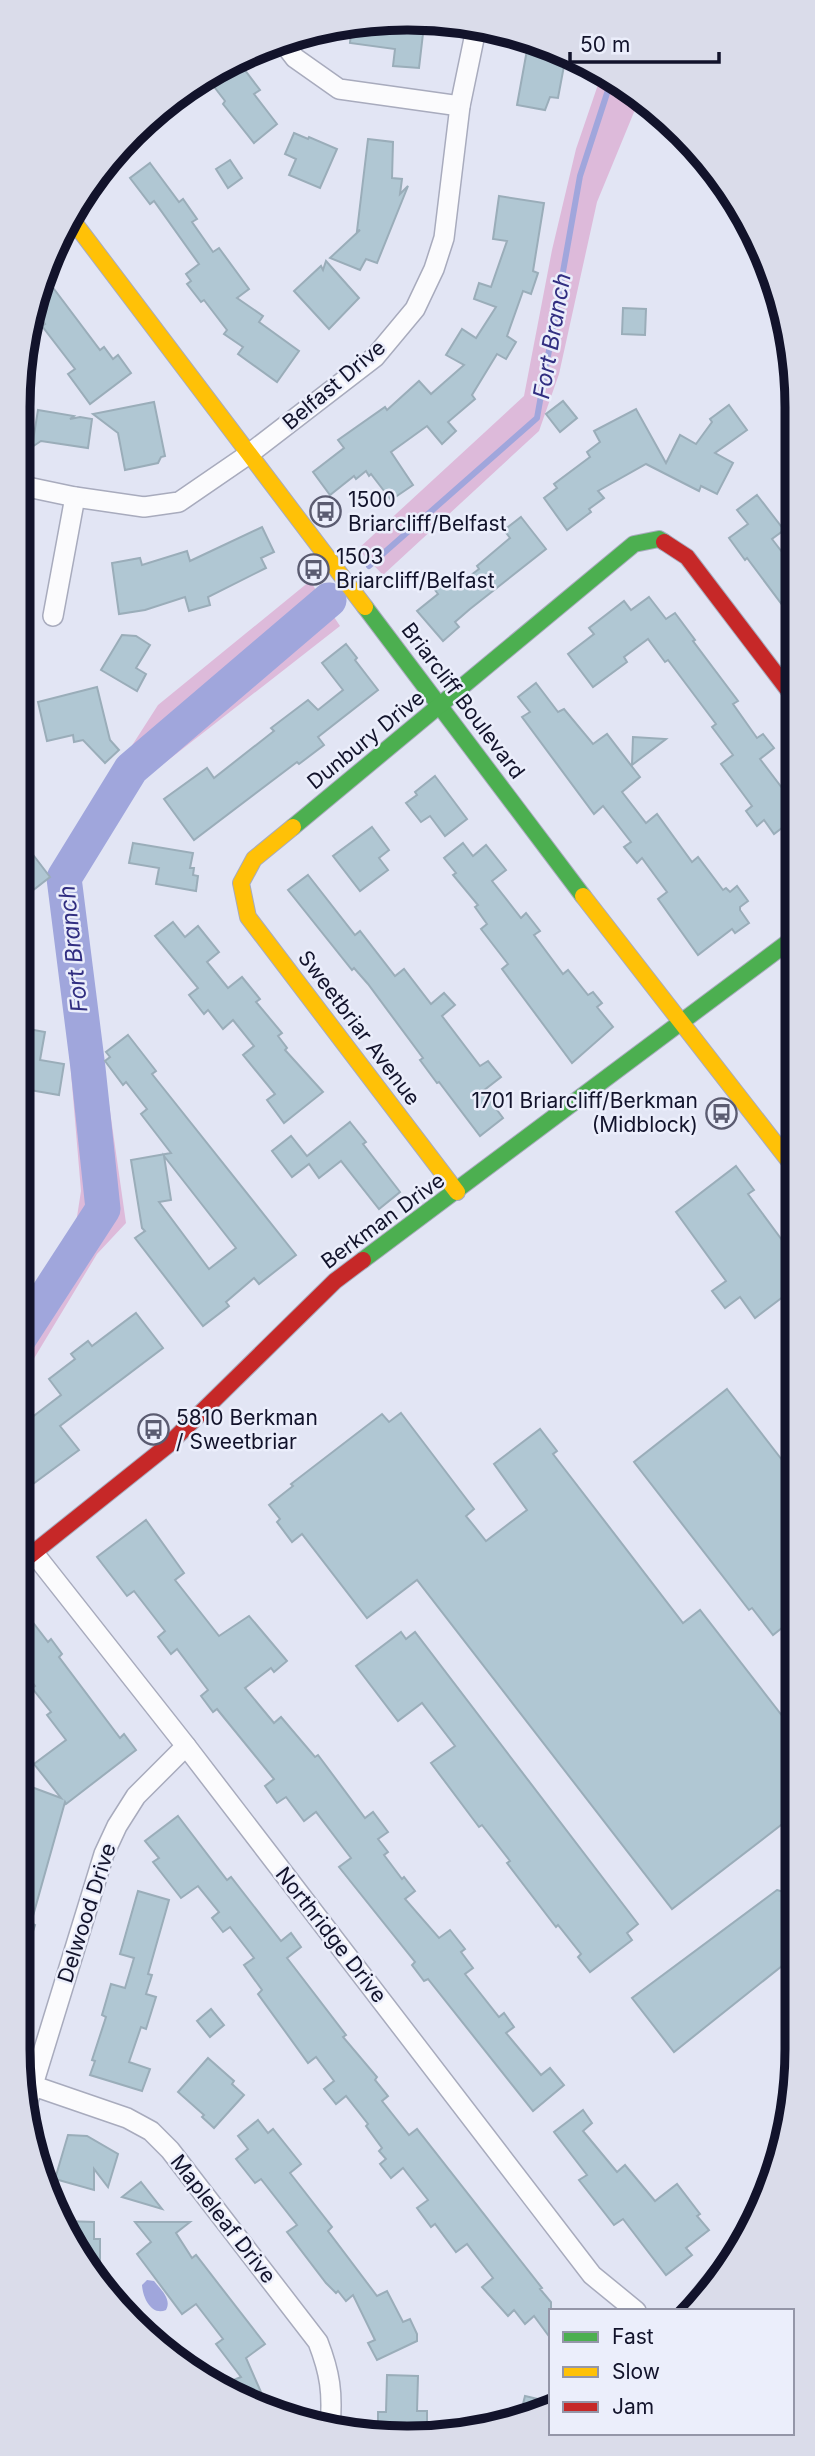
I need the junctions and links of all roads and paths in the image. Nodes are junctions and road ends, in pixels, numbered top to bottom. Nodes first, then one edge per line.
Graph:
1 (475, 36) edge
2 (288, 49) edge
3 (460, 106) junction
4 (77, 226) edge
5 (249, 454) junction
6 (30, 488) edge
7 (75, 497) junction
8 (53, 616) dead end
9 (785, 686) edge
10 (441, 706) junction
11 (241, 883) joint
12 (785, 945) edge
13 (681, 1023) junction
14 (785, 1156) edge
15 (457, 1192) junction
16 (30, 1555) edge
17 (30, 1565) edge
18 (186, 1746) junction
19 (32, 2084) edge
20 (33, 2094) edge
21 (634, 2309) edge
22 (331, 2418) edge

1 - 3 street, Belfast Drive
2 - 3 street
3 - 5 street, Belfast Drive
4 - 5 street, Briarcliff Boulevard
5 - 7 street, Belfast Drive
5 - 10 street, Briarcliff Boulevard
6 - 7 street, Belfast Drive
7 - 8 street
9 - 10 street, Dunbury Drive
10 - 11 street, Dunbury Drive
10 - 13 street, Briarcliff Boulevard
11 - 15 street, Sweetbriar Avenue
12 - 13 street, Berkman Drive
13 - 14 street, Briarcliff Boulevard
13 - 15 street, Berkman Drive
15 - 16 street, Berkman Drive
17 - 18 street, Northridge Drive
18 - 19 street, Delwood Drive
18 - 21 street, Northridge Drive
20 - 22 street, Mapleleaf Drive

